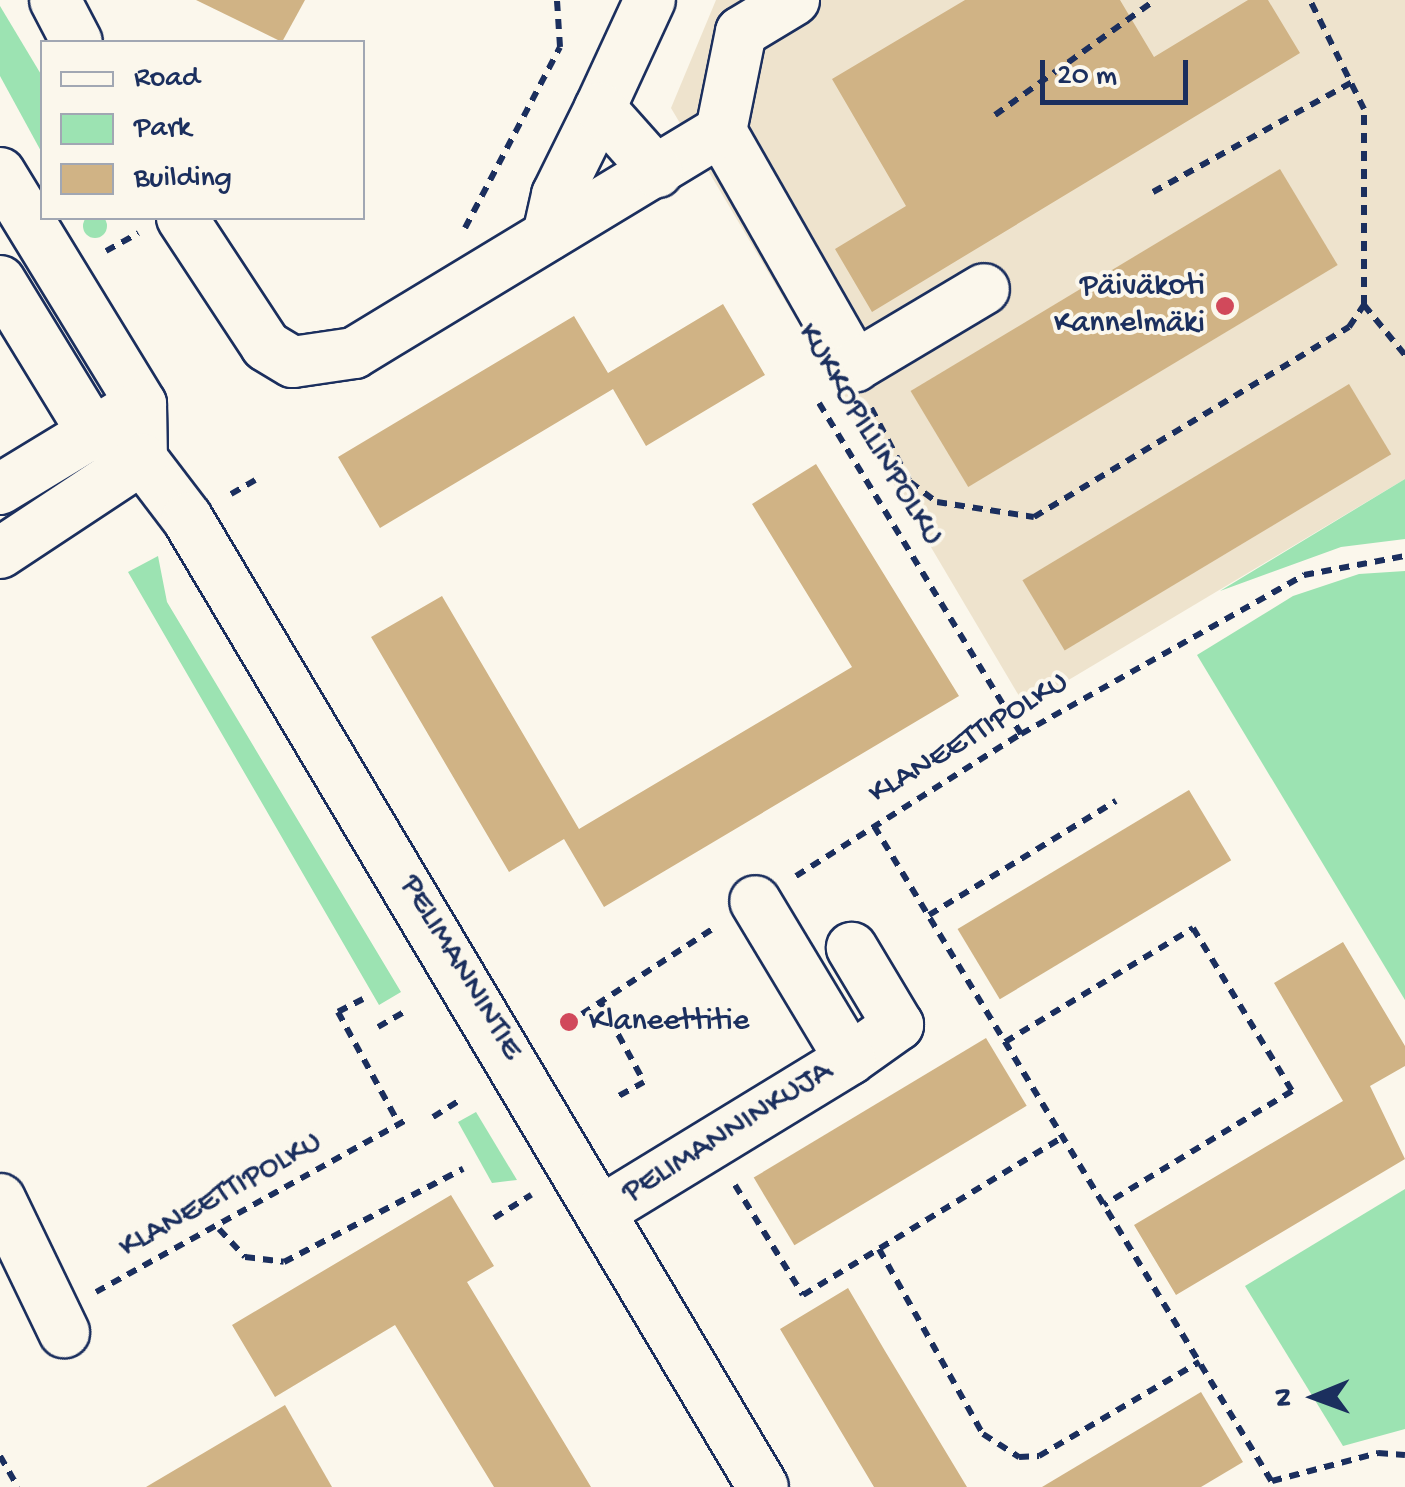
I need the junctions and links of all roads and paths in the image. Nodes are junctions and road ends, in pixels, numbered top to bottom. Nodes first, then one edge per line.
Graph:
1 (55, 0) edge
2 (558, 0) edge
3 (650, 0) edge
4 (794, 0) edge
5 (1154, 0) edge
6 (1310, 0) edge
7 (76, 40) edge
8 (1354, 81) junction
9 (600, 108) junction
10 (996, 116) dead end
11 (721, 131) junction
12 (657, 172) junction
13 (0, 173) edge
14 (1153, 192) dead end
15 (168, 221) edge
16 (462, 236) dead end
17 (548, 236) junction
18 (96, 257) dead end
19 (0, 281) edge
20 (984, 289) dead end
21 (1364, 305) junction
22 (1405, 356) edge
23 (855, 366) junction
24 (809, 386) dead end
25 (141, 404) junction
26 (92, 432) junction
27 (142, 459) junction
28 (254, 480) dead end
29 (243, 487) dead end
30 (0, 489) edge
31 (0, 553) edge
32 (1405, 556) edge
33 (1021, 734) junction
34 (1116, 801) dead end
35 (874, 826) junction
36 (755, 901) junction
37 (929, 916) junction
38 (852, 948) dead end
39 (363, 999) dead end
40 (601, 1003) junction
41 (407, 1010) dead end
42 (582, 1014) dead end
43 (378, 1027) dead end
44 (1005, 1042) junction
45 (850, 1059) junction
46 (615, 1098) dead end
47 (460, 1100) dead end
48 (433, 1117) dead end
49 (410, 1118) dead end
50 (399, 1124) junction
51 (1063, 1137) junction
52 (710, 1144) junction
53 (463, 1169) dead end
54 (0, 1200) edge
55 (1104, 1205) junction
56 (603, 1210) junction
57 (219, 1228) junction
58 (878, 1250) junction
59 (58, 1320) joint
60 (1199, 1362) junction
61 (0, 1456) edge
62 (1405, 1456) edge
63 (1274, 1484) edge
64 (18, 1487) edge
65 (763, 1487) edge

1 - 7 street
2 - 16 path
3 - 9 street
4 - 11 street
5 - 10 path
6 - 8 path
8 - 14 path
8 - 21 path
9 - 12 street
9 - 17 street
11 - 12 street
11 - 23 street
12 - 17 street
13 - 25 street
15 - 17 street
15 - 18 path
19 - 26 street
20 - 23 street
21 - 22 path
21 - 23 path
24 - 33 path, KUKKOPILLINPOLKU
25 - 26 street
25 - 27 street
26 - 27 street, PELIMANNINTIE
26 - 30 street
27 - 31 street
27 - 56 street, PELIMANNINTIE
28 - 29 path
32 - 33 path, KLANEETTIPOLKU
33 - 35 path, KLANEETTIPOLKU
34 - 37 path
35 - 36 path, KLANEETTIPOLKU
35 - 37 path
36 - 40 path, KLANEETTIPOLKU
36 - 45 street, PELIMANNINKUJA
37 - 44 path
38 - 45 street
39 - 50 path
40 - 42 path, KLANEETTIPOLKU
40 - 46 path
41 - 43 path
44 - 51 path
44 - 55 path
45 - 52 street, PELIMANNINKUJA
47 - 48 path
49 - 50 path, KLANEETTIPOLKU
50 - 57 path, KLANEETTIPOLKU
51 - 55 path
51 - 58 path
52 - 56 street, PELIMANNINKUJA
52 - 58 path
53 - 57 path
54 - 59 street
55 - 60 path
56 - 65 street, PELIMANNINTIE
57 - 59 path, KLANEETTIPOLKU
58 - 60 path
60 - 63 path
61 - 64 path
62 - 63 path

